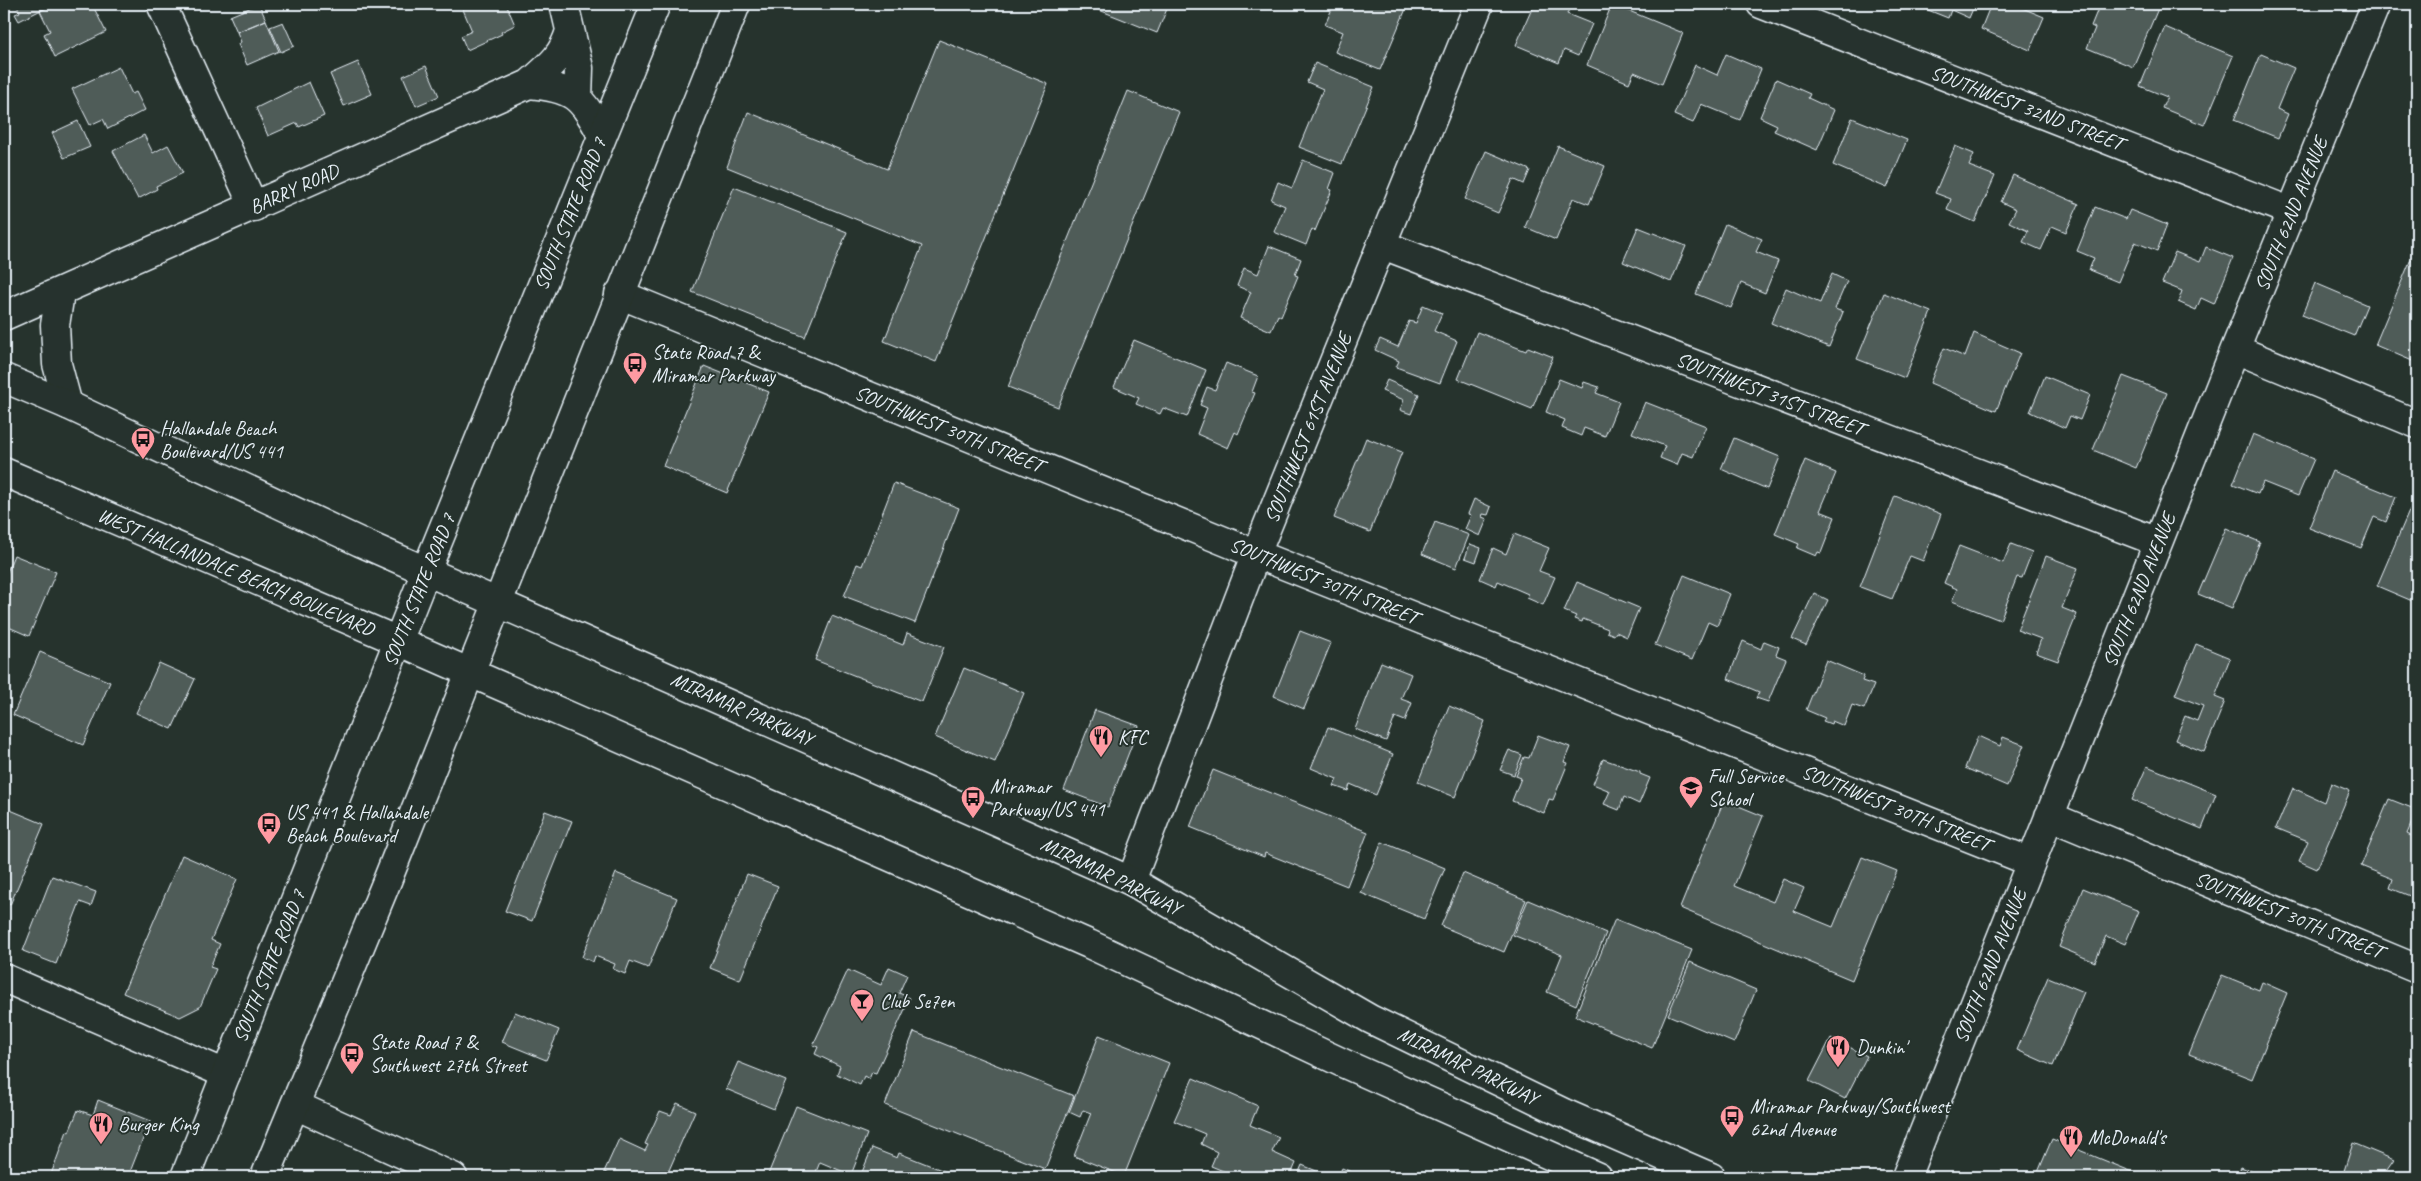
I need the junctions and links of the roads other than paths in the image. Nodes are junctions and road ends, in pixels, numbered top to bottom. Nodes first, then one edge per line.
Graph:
1 (162, 4) edge
2 (564, 4) edge
3 (656, 4) edge
4 (736, 4) edge
5 (1479, 4) edge
6 (1761, 4) edge
7 (2376, 4) edge
8 (570, 31) junction
9 (529, 84) junction
10 (578, 98) junction
11 (602, 135) junction
12 (254, 207) junction
13 (2292, 212) junction
14 (1383, 245) junction
15 (60, 293) junction
16 (620, 294) junction
17 (4, 316) edge
18 (2235, 349) junction
19 (4, 378) edge
20 (68, 405) junction
21 (2417, 424) edge
22 (4, 472) edge
23 (2158, 542) junction
24 (1256, 554) junction
25 (426, 571) junction
26 (497, 601) junction
27 (398, 641) junction
28 (469, 672) junction
29 (2049, 816) junction
30 (2031, 862) junction
31 (1131, 881) junction
32 (2417, 968) edge
33 (4, 978) edge
34 (226, 1074) junction
35 (295, 1105) junction
36 (185, 1177) edge
37 (265, 1177) edge
38 (452, 1177) edge
39 (1598, 1177) edge
40 (1711, 1177) edge
41 (1906, 1177) edge

1 - 12 street
2 - 8 street
3 - 11 street, SOUTH STATE ROAD 7
4 - 16 street
5 - 14 street, SOUTHWEST 61ST AVENUE
6 - 13 street, SOUTHWEST 32ND STREET
7 - 13 street, SOUTH 62ND AVENUE
8 - 9 street, BARRY ROAD
8 - 10 street
9 - 10 street
9 - 12 street, BARRY ROAD
10 - 11 street
11 - 25 street, SOUTH STATE ROAD 7
12 - 15 street, BARRY ROAD
13 - 18 street, SOUTH 62ND AVENUE
14 - 23 street, SOUTHWEST 31ST STREET
14 - 24 street, SOUTHWEST 61ST AVENUE
15 - 17 street, BARRY ROAD
15 - 20 street
16 - 24 street, SOUTHWEST 30TH STREET
16 - 26 street
18 - 21 street
18 - 23 street, SOUTH 62ND AVENUE
19 - 20 street
20 - 25 street
22 - 27 street, WEST HALLANDALE BEACH BOULEVARD
23 - 29 street, SOUTH 62ND AVENUE
24 - 30 street, SOUTHWEST 30TH STREET
24 - 31 street, SOUTHWEST 61ST AVENUE
25 - 26 street
25 - 27 street, SOUTH STATE ROAD 7
26 - 28 street
26 - 31 street, MIRAMAR PARKWAY
27 - 28 street, WEST HALLANDALE BEACH BOULEVARD
27 - 34 street, SOUTH STATE ROAD 7
28 - 35 street
28 - 39 street
29 - 30 street, SOUTH 62ND AVENUE
29 - 32 street, SOUTHWEST 30TH STREET
30 - 41 street, SOUTH 62ND AVENUE
31 - 40 street, MIRAMAR PARKWAY
33 - 34 street
34 - 36 street, SOUTH STATE ROAD 7
35 - 37 street
35 - 38 street

